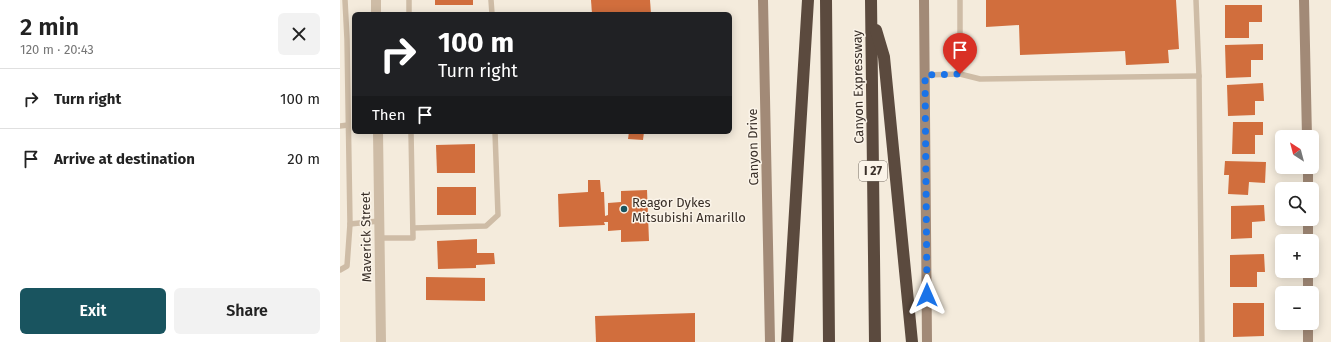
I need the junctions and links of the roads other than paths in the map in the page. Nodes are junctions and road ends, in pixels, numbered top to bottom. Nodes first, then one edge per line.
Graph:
1 (345, 0) edge
2 (376, 0) edge
3 (409, 0) edge
4 (491, 0) edge
5 (763, 0) edge
6 (808, 0) edge
7 (826, 0) edge
8 (871, 0) edge
9 (924, 0) edge
10 (960, 0) edge
11 (1196, 0) edge
12 (1304, 0) edge
13 (376, 12) edge
14 (410, 12) edge
15 (492, 12) edge
16 (872, 15) junction
17 (960, 74) junction
18 (925, 75) junction
19 (1199, 76) junction
20 (340, 126) edge
21 (348, 126) junction
22 (1307, 130) edge
23 (378, 134) edge
24 (411, 134) edge
25 (495, 134) edge
26 (379, 221) junction
27 (350, 224) junction
28 (413, 228) junction
29 (380, 238) junction
30 (340, 270) edge
31 (1308, 330) edge
32 (381, 342) edge
33 (770, 342) edge
34 (787, 342) edge
35 (829, 342) edge
36 (875, 342) edge
37 (912, 342) edge
38 (927, 342) edge
39 (1202, 342) edge
40 (1308, 342) edge

1 - 21 lane
2 - 13 street
3 - 14 lane
4 - 15 lane
5 - 33 main road, Canyon Drive
6 - 34 highway
7 - 35 highway
8 - 16 highway, Canyon Expressway / I 27
9 - 18 main road
10 - 17 lane
11 - 19 lane
12 - 22 main road
16 - 36 highway, Canyon Expressway / I 27
16 - 37 highway
17 - 18 lane
17 - 19 lane
18 - 38 main road
19 - 39 lane
20 - 21 lane
21 - 27 lane
23 - 26 street, Maverick Street
24 - 28 lane
25 - 28 lane
26 - 27 lane
26 - 29 street, Maverick Street
27 - 30 lane
28 - 29 lane
29 - 32 street, Maverick Street
31 - 40 main road

